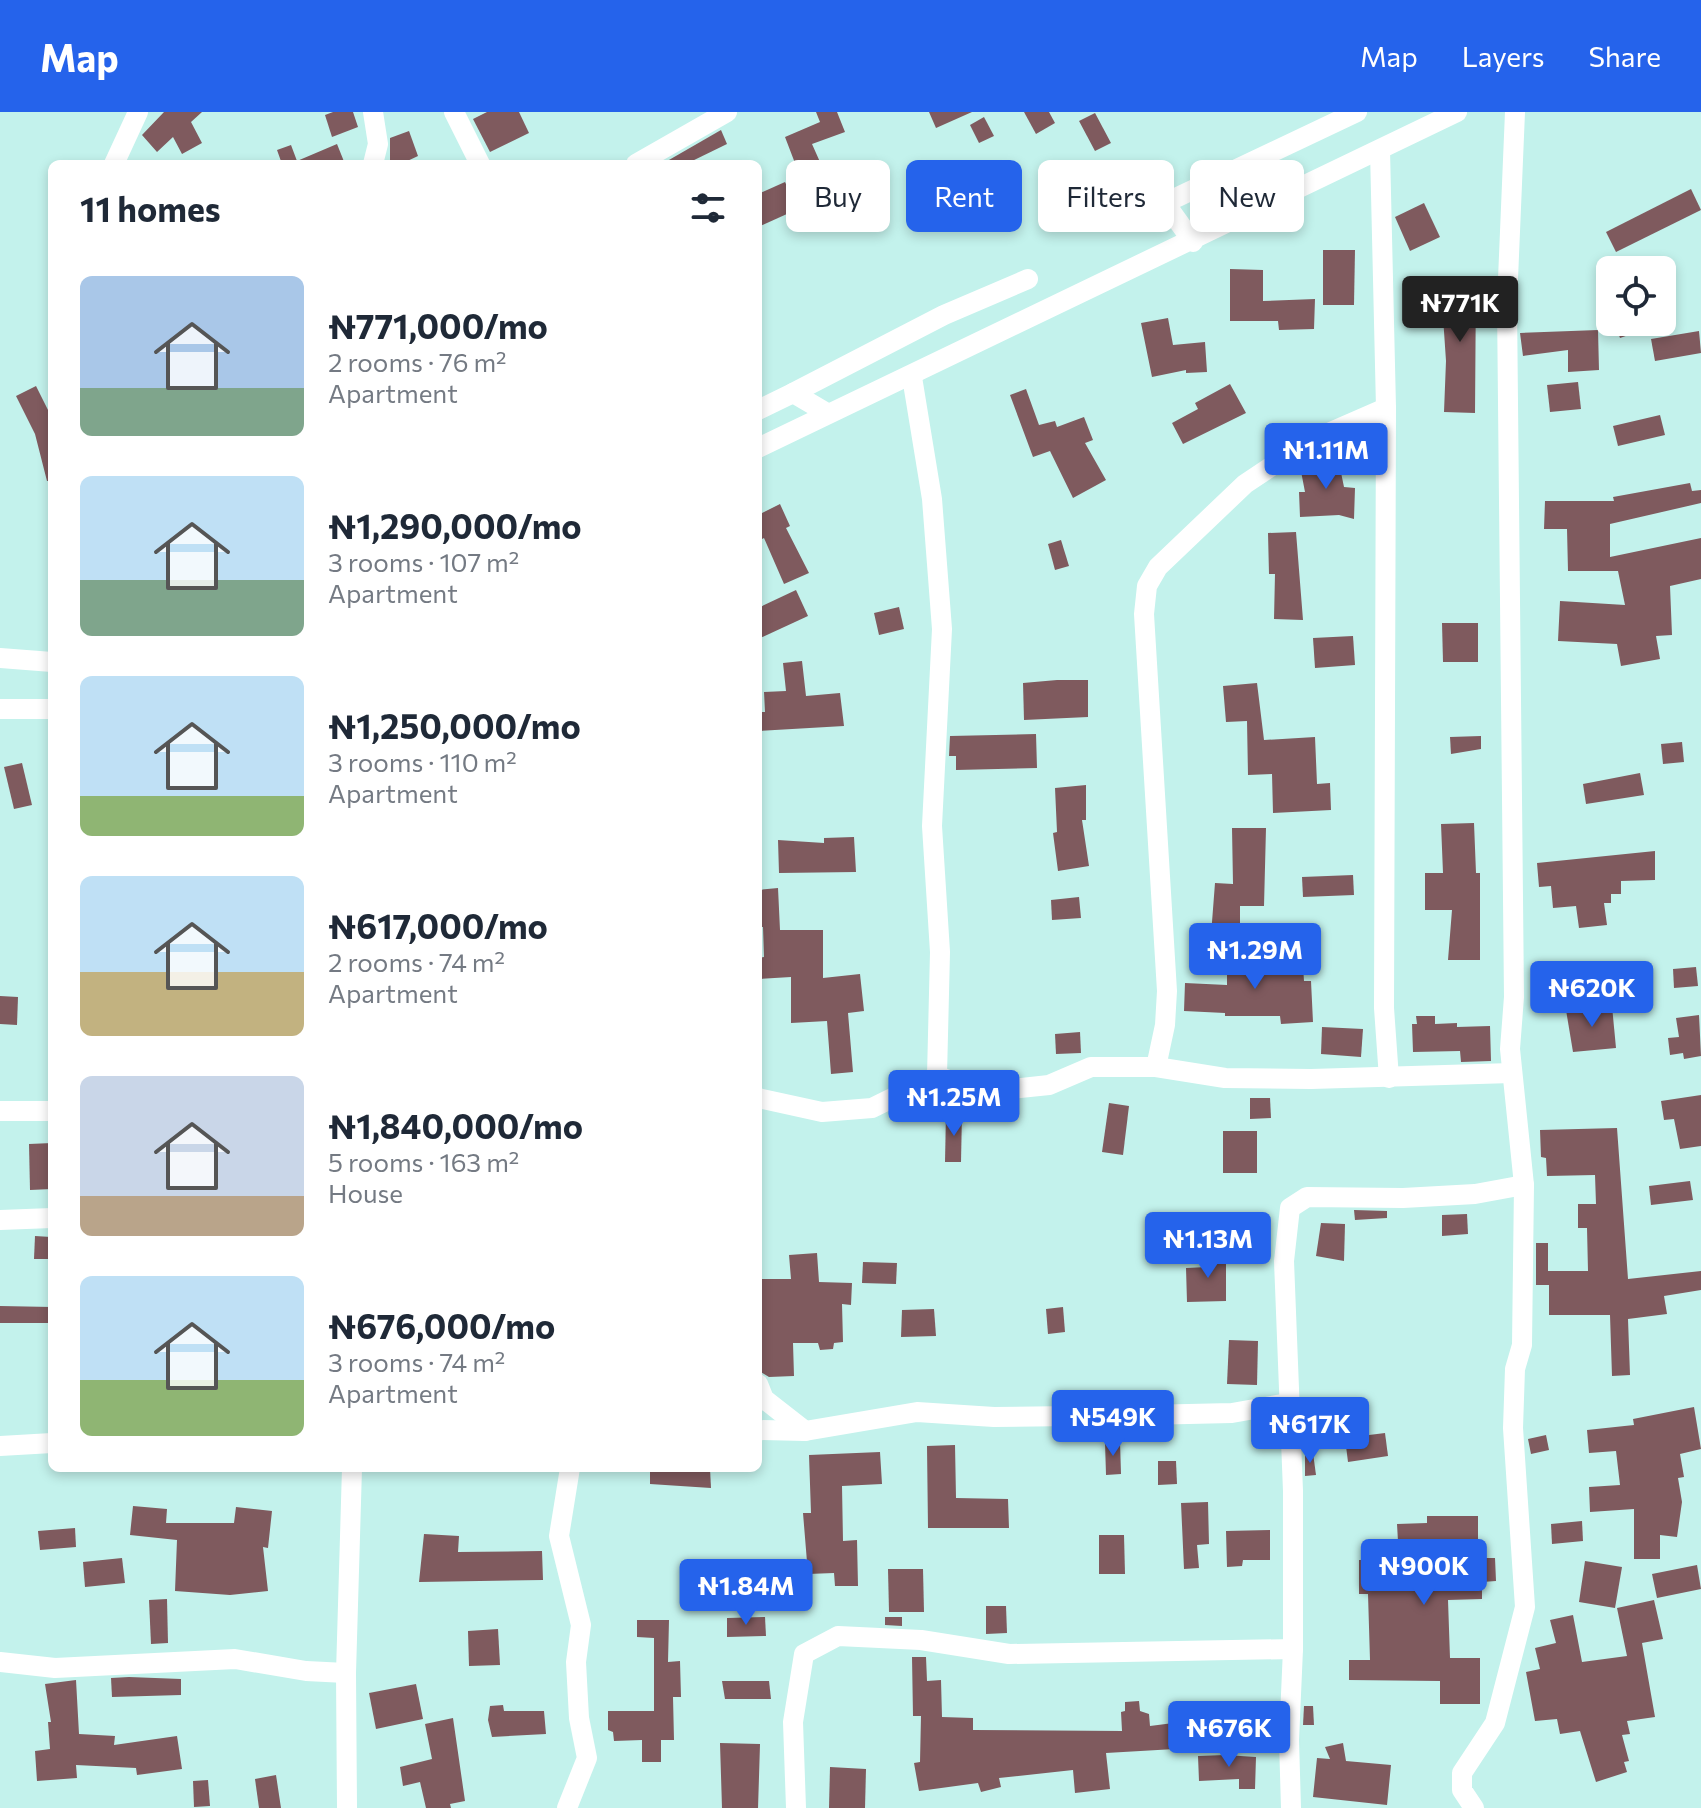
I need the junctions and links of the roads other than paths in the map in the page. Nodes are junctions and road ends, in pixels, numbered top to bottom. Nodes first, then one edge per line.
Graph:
1 (138, 112) edge
2 (373, 112) edge
3 (454, 112) edge
4 (727, 112) edge
5 (1355, 112) edge
6 (1457, 112) edge
7 (1515, 112) edge
8 (1380, 150) junction
9 (116, 160) edge
10 (374, 160) edge
11 (478, 160) edge
12 (643, 160) edge
13 (1193, 242) junction
14 (1028, 279) dead end
15 (912, 377) junction
16 (793, 393) junction
17 (762, 408) edge
18 (1386, 408) junction
19 (827, 413) junction
20 (762, 446) edge
21 (0, 658) edge
22 (48, 662) edge
23 (0, 709) edge
24 (48, 709) edge
25 (1156, 1067) junction
26 (1512, 1073) junction
27 (937, 1076) junction
28 (1389, 1078) junction
29 (762, 1099) edge
30 (0, 1111) edge
31 (48, 1111) edge
32 (1524, 1185) junction
33 (48, 1218) edge
34 (0, 1220) edge
35 (762, 1394) edge
36 (1288, 1403) junction
37 (762, 1430) edge
38 (805, 1431) junction
39 (48, 1443) edge
40 (0, 1446) edge
41 (350, 1472) edge
42 (569, 1472) edge
43 (1293, 1649) junction
44 (0, 1662) edge
45 (346, 1673) junction
46 (347, 1808) edge
47 (567, 1808) edge
48 (796, 1808) edge
49 (1291, 1808) edge
50 (1474, 1808) edge

1 - 9 street
2 - 10 street
3 - 11 street
4 - 12 street
5 - 13 street
6 - 8 street
7 - 26 street
8 - 13 street
8 - 18 street
13 - 15 street
14 - 16 street
15 - 19 street
15 - 27 street
16 - 17 street
16 - 19 street
18 - 25 street
18 - 28 street
19 - 20 street
21 - 22 street
23 - 24 street
25 - 27 street
25 - 28 street
26 - 28 street
26 - 32 street
27 - 29 street
30 - 31 street
32 - 36 street
32 - 50 street
33 - 34 street
35 - 38 street
36 - 38 street
36 - 43 street
37 - 38 street
39 - 40 street
41 - 45 street
42 - 47 street
43 - 48 street
43 - 49 street
44 - 45 street
45 - 46 street

